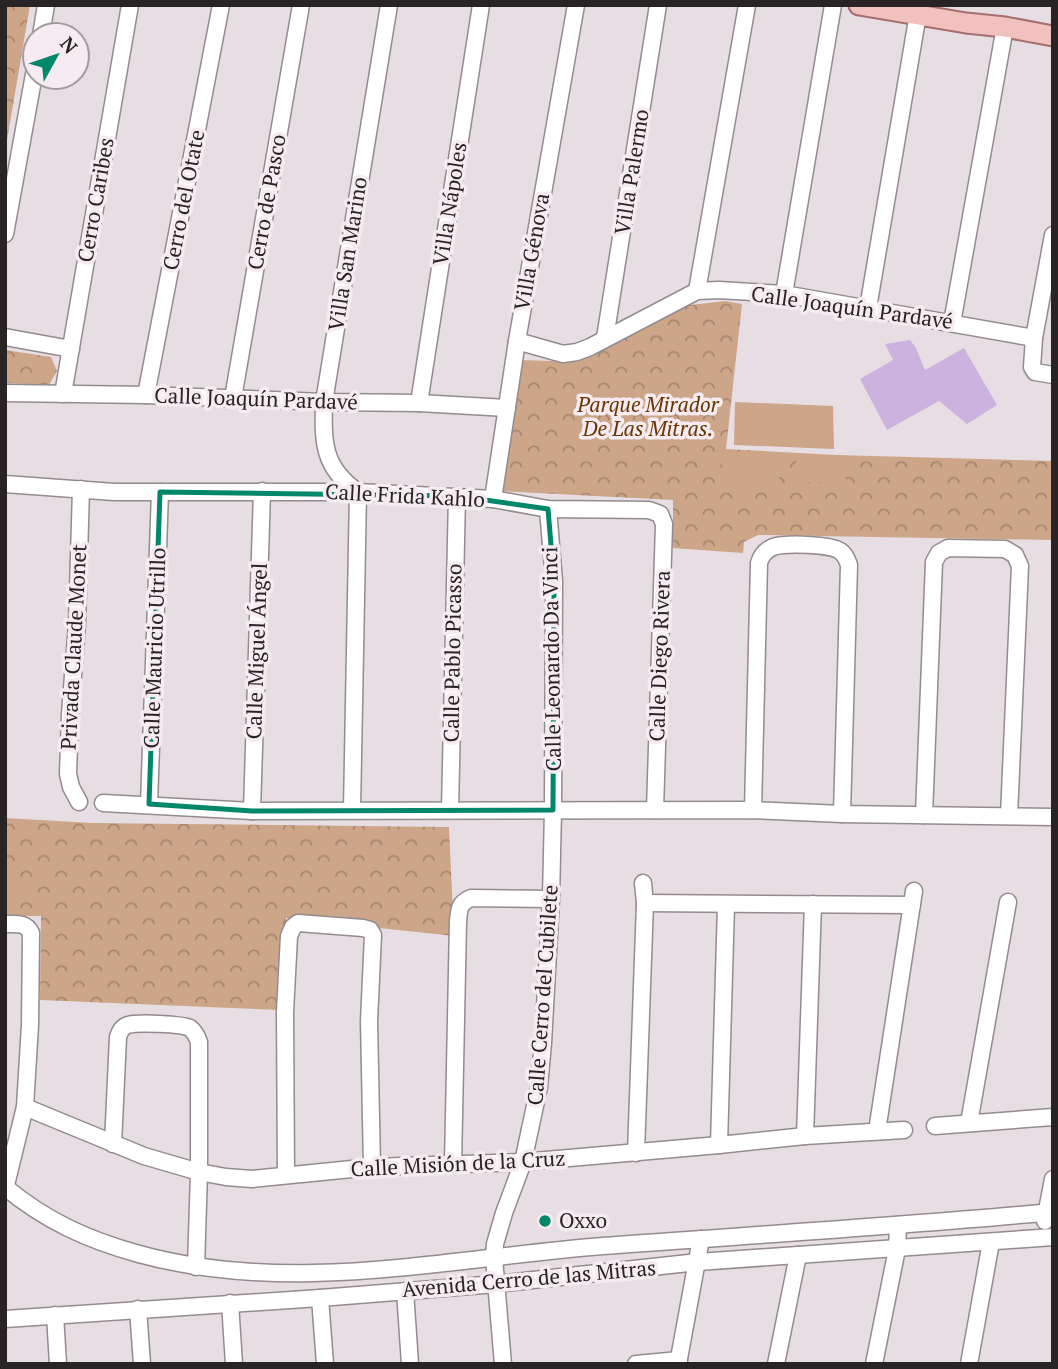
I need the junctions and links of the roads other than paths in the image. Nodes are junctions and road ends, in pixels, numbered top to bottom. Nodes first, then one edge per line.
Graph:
1 (130, 5) edge
2 (221, 5) edge
3 (301, 5) edge
4 (389, 5) edge
5 (481, 5) edge
6 (576, 5) edge
7 (658, 5) edge
8 (747, 5) edge
9 (833, 5) edge
10 (859, 5) edge
11 (932, 12) edge
12 (963, 14) edge
13 (1005, 27) junction
14 (1053, 36) edge
15 (31, 91) edge
16 (5, 234) edge
17 (1053, 235) edge
18 (696, 291) junction
19 (784, 294) junction
20 (868, 308) junction
21 (952, 323) junction
22 (5, 337) edge
23 (605, 338) junction
24 (1034, 338) junction
25 (517, 341) junction
26 (71, 349) junction
27 (1045, 374) edge
28 (5, 393) edge
29 (63, 394) junction
30 (146, 395) junction
31 (233, 398) junction
32 (324, 402) junction
33 (419, 403) junction
34 (507, 408) junction
35 (5, 484) edge
36 (81, 489) junction
37 (262, 491) junction
38 (160, 492) junction
39 (358, 492) junction
40 (457, 496) junction
41 (494, 499) junction
42 (548, 509) junction
43 (649, 510) joint
44 (79, 802) dead end
45 (103, 803) dead end
46 (149, 804) junction
47 (352, 810) junction
48 (450, 810) junction
49 (553, 810) junction
50 (655, 810) junction
51 (753, 810) junction
52 (252, 811) junction
53 (842, 814) junction
54 (924, 815) junction
55 (1009, 816) junction
56 (1053, 817) edge
57 (643, 884) dead end
58 (551, 899) junction
59 (1008, 902) dead end
60 (645, 903) junction
61 (813, 904) junction
62 (726, 905) junction
63 (5, 923) edge
64 (25, 1107) junction
65 (1053, 1117) edge
66 (969, 1123) junction
67 (935, 1126) dead end
68 (904, 1130) dead end
69 (877, 1131) junction
70 (805, 1136) junction
71 (113, 1144) junction
72 (719, 1145) junction
73 (636, 1153) junction
74 (523, 1162) junction
75 (453, 1164) junction
76 (372, 1167) junction
77 (199, 1172) junction
78 (286, 1175) junction
79 (1053, 1179) edge
80 (5, 1188) edge
81 (1050, 1213) edge
82 (898, 1225) junction
83 (1047, 1237) edge
84 (701, 1239) junction
85 (991, 1242) junction
86 (897, 1249) junction
87 (798, 1255) junction
88 (494, 1258) junction
89 (698, 1262) junction
90 (196, 1267) junction
91 (496, 1284) junction
92 (405, 1291) junction
93 (320, 1298) junction
94 (230, 1303) junction
95 (138, 1309) junction
96 (55, 1315) junction
97 (5, 1319) edge
98 (679, 1362) edge
99 (58, 1364) edge
100 (142, 1364) edge
101 (234, 1364) edge
102 (325, 1364) edge
103 (411, 1364) edge
104 (503, 1364) edge
105 (636, 1364) edge
106 (776, 1364) edge
107 (874, 1364) edge
108 (969, 1364) edge

1 - 26 street, Cerro Caribes
2 - 30 street, Cerro del Otate
3 - 31 street, Cerro de Pasco
4 - 32 street, Villa San Marino
5 - 33 street, Villa Nápoles
6 - 25 street, Villa Génova
7 - 23 street, Villa Palermo
8 - 18 street
9 - 19 street
10 - 11 main road
11 - 12 main road
11 - 20 street
12 - 13 main road
13 - 14 main road
13 - 21 street
15 - 16 street
17 - 24 street
18 - 19 street, Calle Joaquín Pardavé
18 - 23 street, Calle Joaquín Pardavé
19 - 20 street, Calle Joaquín Pardavé
20 - 21 street, Calle Joaquín Pardavé
21 - 24 street, Calle Joaquín Pardavé
22 - 26 street
23 - 25 street, Calle Joaquín Pardavé
24 - 27 street
25 - 34 street, Villa Génova
26 - 29 street, Cerro Caribes
28 - 29 street, Calle Joaquín Pardavé
29 - 30 street, Calle Joaquín Pardavé
30 - 31 street, Calle Joaquín Pardavé
31 - 32 street, Calle Joaquín Pardavé
32 - 33 street, Calle Joaquín Pardavé
32 - 39 street, Villa San Marino
33 - 34 street, Calle Joaquín Pardavé
34 - 41 street, Villa Génova
35 - 36 street, Calle Frida Kahlo
36 - 38 street, Calle Frida Kahlo
36 - 44 street, Privada Claude Monet
37 - 38 street, Calle Frida Kahlo
37 - 39 street, Calle Frida Kahlo
37 - 52 street, Calle Miguel Ángel
38 - 46 street, Calle Mauricio Utrillo
39 - 40 street, Calle Frida Kahlo
39 - 47 street
40 - 41 street, Calle Frida Kahlo
40 - 48 street, Calle Pablo Picasso
41 - 42 street, Calle Frida Kahlo
42 - 43 street, Calle Frida Kahlo
42 - 49 street, Calle Leonardo Da Vinci
43 - 50 street, Calle Diego Rivera
45 - 46 street
46 - 52 street
47 - 48 street
47 - 52 street
48 - 49 street
49 - 50 street
49 - 58 street, Calle Cerro del Cubilete
50 - 51 street
51 - 53 street
51 - 53 street
53 - 54 street
54 - 55 street
54 - 55 street
55 - 56 street
57 - 60 street
58 - 74 street, Calle Cerro del Cubilete
58 - 75 street
59 - 66 street
60 - 62 street
60 - 73 street
61 - 62 street
61 - 69 street
61 - 70 street
62 - 72 street
63 - 64 street
64 - 71 street, Calle Misión de la Cruz
64 - 80 street
65 - 66 street
66 - 67 street
68 - 69 street, Calle Misión de la Cruz
69 - 70 street, Calle Misión de la Cruz
70 - 72 street, Calle Misión de la Cruz
71 - 77 street, Calle Misión de la Cruz
71 - 77 street
72 - 73 street, Calle Misión de la Cruz
73 - 74 street, Calle Misión de la Cruz
74 - 75 street, Calle Misión de la Cruz
74 - 88 street, Calle Cerro del Cubilete
75 - 76 street, Calle Misión de la Cruz
76 - 78 street, Calle Misión de la Cruz
76 - 78 street
77 - 78 street, Calle Misión de la Cruz
77 - 90 street
79 - 81 street
80 - 90 street, Avenida Cerro de las Mitras
81 - 82 street, Avenida Cerro de las Mitras
81 - 83 street
82 - 84 street, Avenida Cerro de las Mitras
82 - 86 street
83 - 85 street, Avenida Cerro de las Mitras
84 - 88 street, Avenida Cerro de las Mitras
84 - 89 street
85 - 86 street, Avenida Cerro de las Mitras
85 - 108 street
86 - 87 street, Avenida Cerro de las Mitras
86 - 107 street
87 - 89 street, Avenida Cerro de las Mitras
87 - 106 street
88 - 90 street, Avenida Cerro de las Mitras
88 - 91 street, Calle Cerro del Cubilete
89 - 91 street, Avenida Cerro de las Mitras
89 - 98 street
91 - 92 street, Avenida Cerro de las Mitras
91 - 104 street, Calle Cerro del Cubilete
92 - 93 street, Avenida Cerro de las Mitras
92 - 103 street
93 - 94 street, Avenida Cerro de las Mitras
93 - 102 street
94 - 95 street, Avenida Cerro de las Mitras
94 - 101 street
95 - 96 street, Avenida Cerro de las Mitras
95 - 100 street
96 - 97 street, Avenida Cerro de las Mitras
96 - 99 street
98 - 105 street

